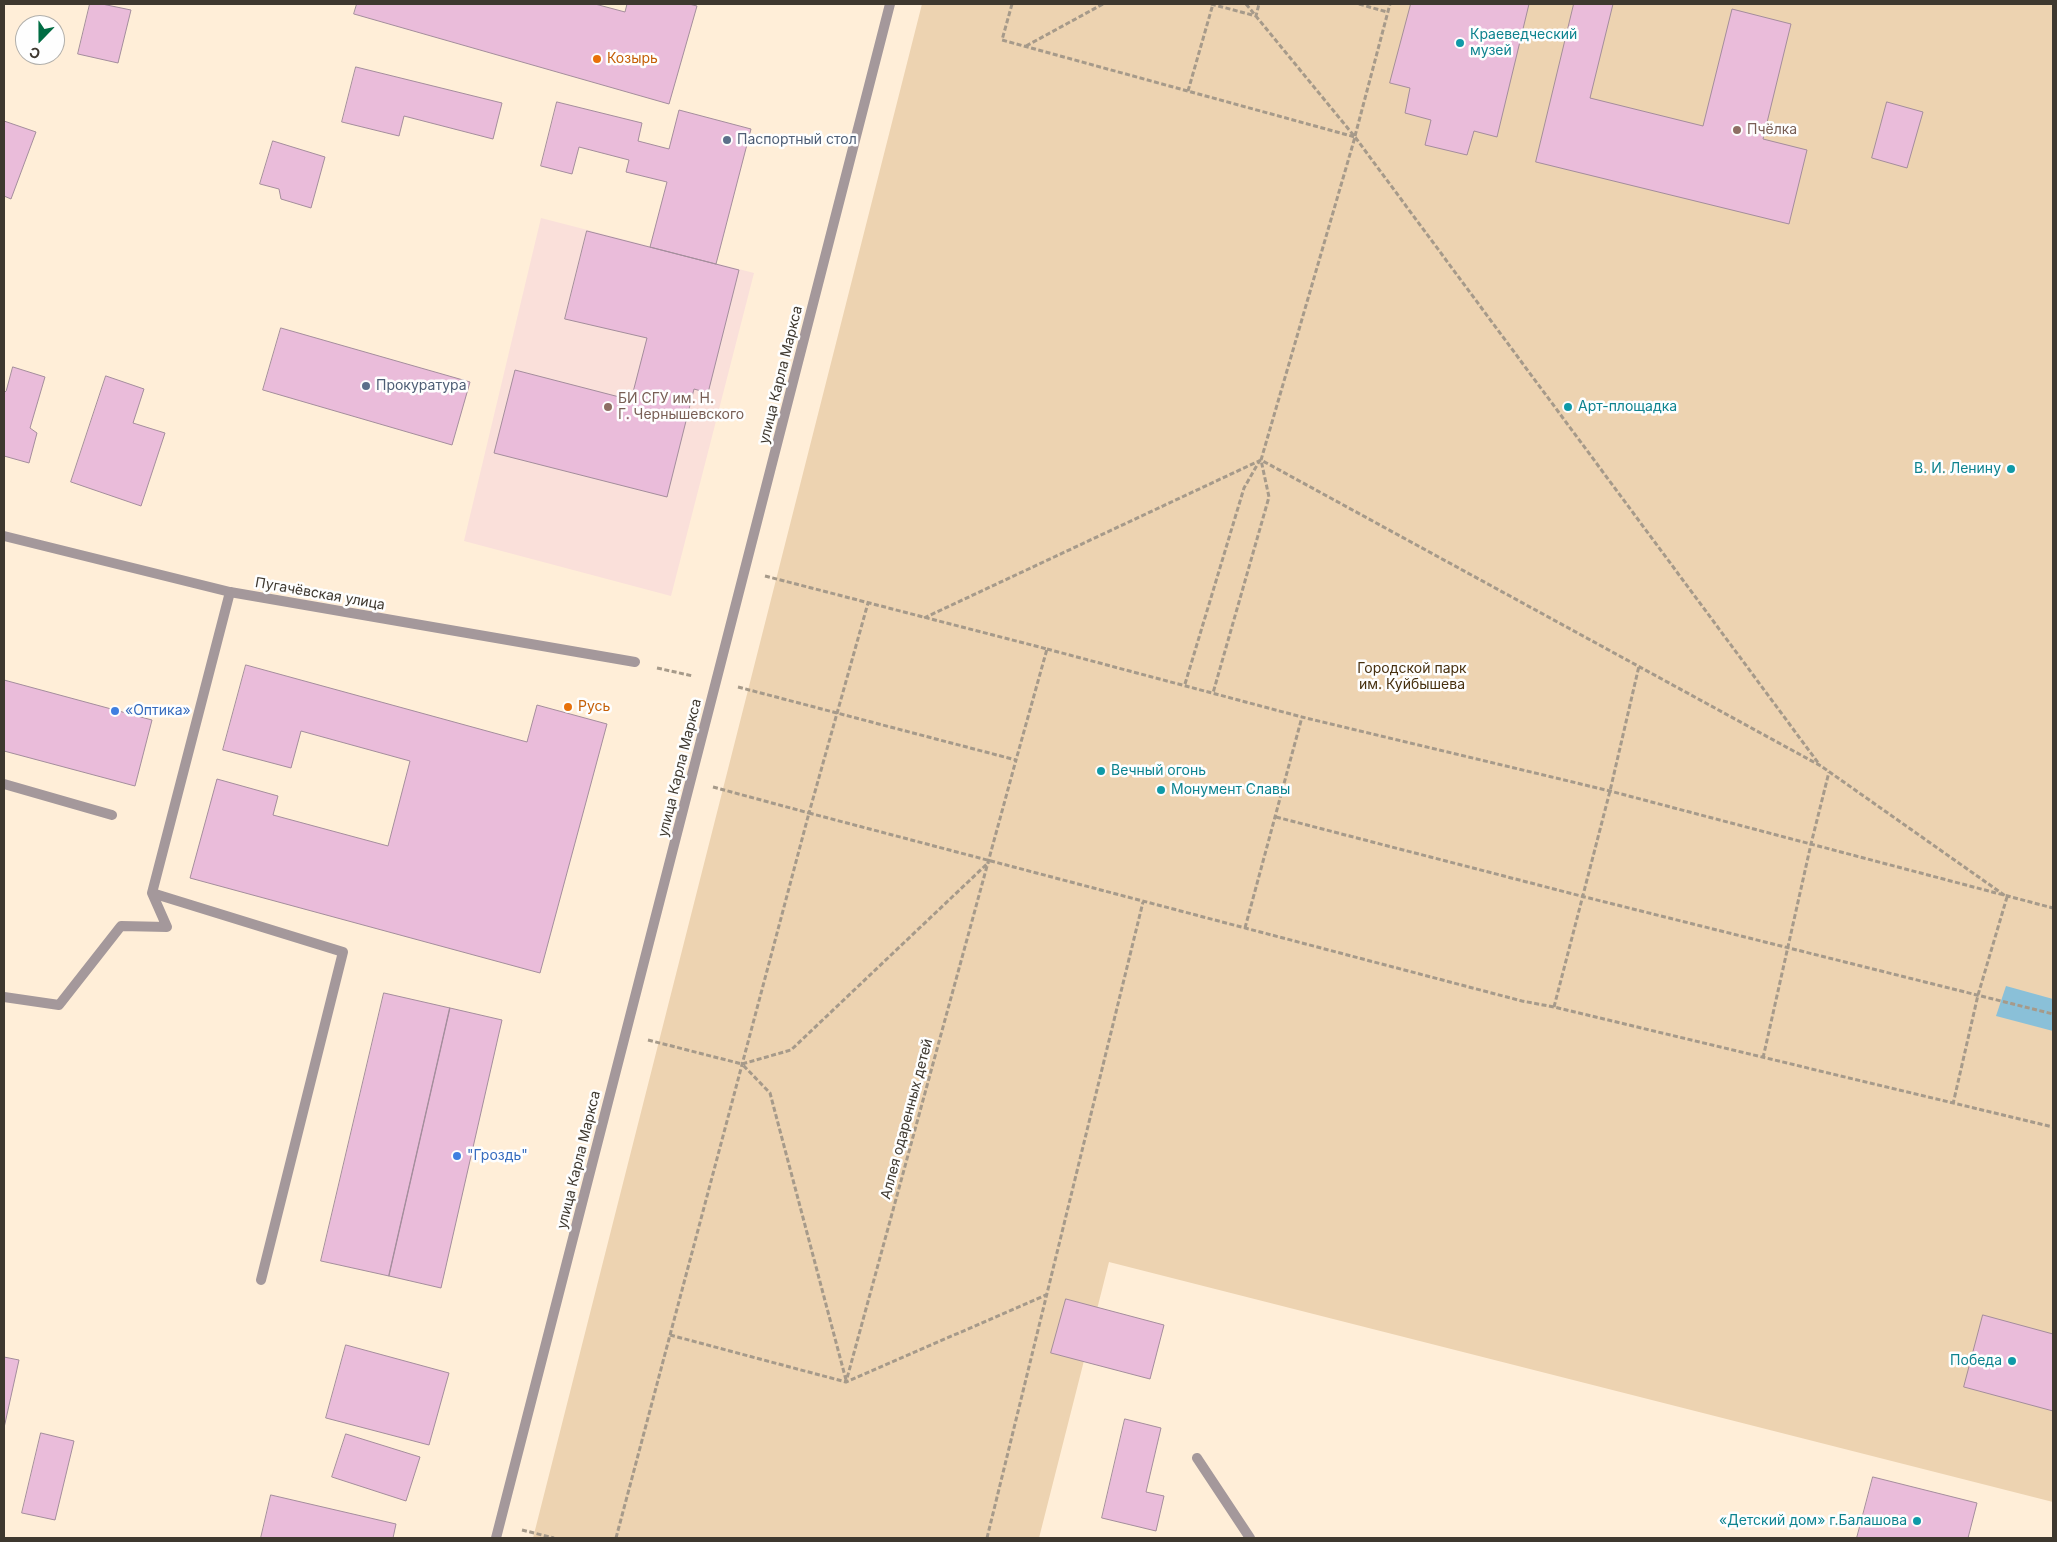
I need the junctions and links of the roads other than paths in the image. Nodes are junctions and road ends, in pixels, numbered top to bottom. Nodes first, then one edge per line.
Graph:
1 (890, 4) edge
2 (4, 536) edge
3 (230, 592) junction
4 (635, 662) road end
5 (4, 784) edge
6 (112, 815) dead end
7 (152, 893) junction
8 (4, 998) edge
9 (261, 1280) dead end
10 (1197, 1458) dead end
11 (496, 1538) edge
12 (1250, 1538) edge

1 - 11 street, улица Карла Маркса
2 - 3 street, Пугачёвская улица
3 - 4 street, Пугачёвская улица
3 - 7 street
5 - 6 street
7 - 8 street
7 - 9 street
10 - 12 street

